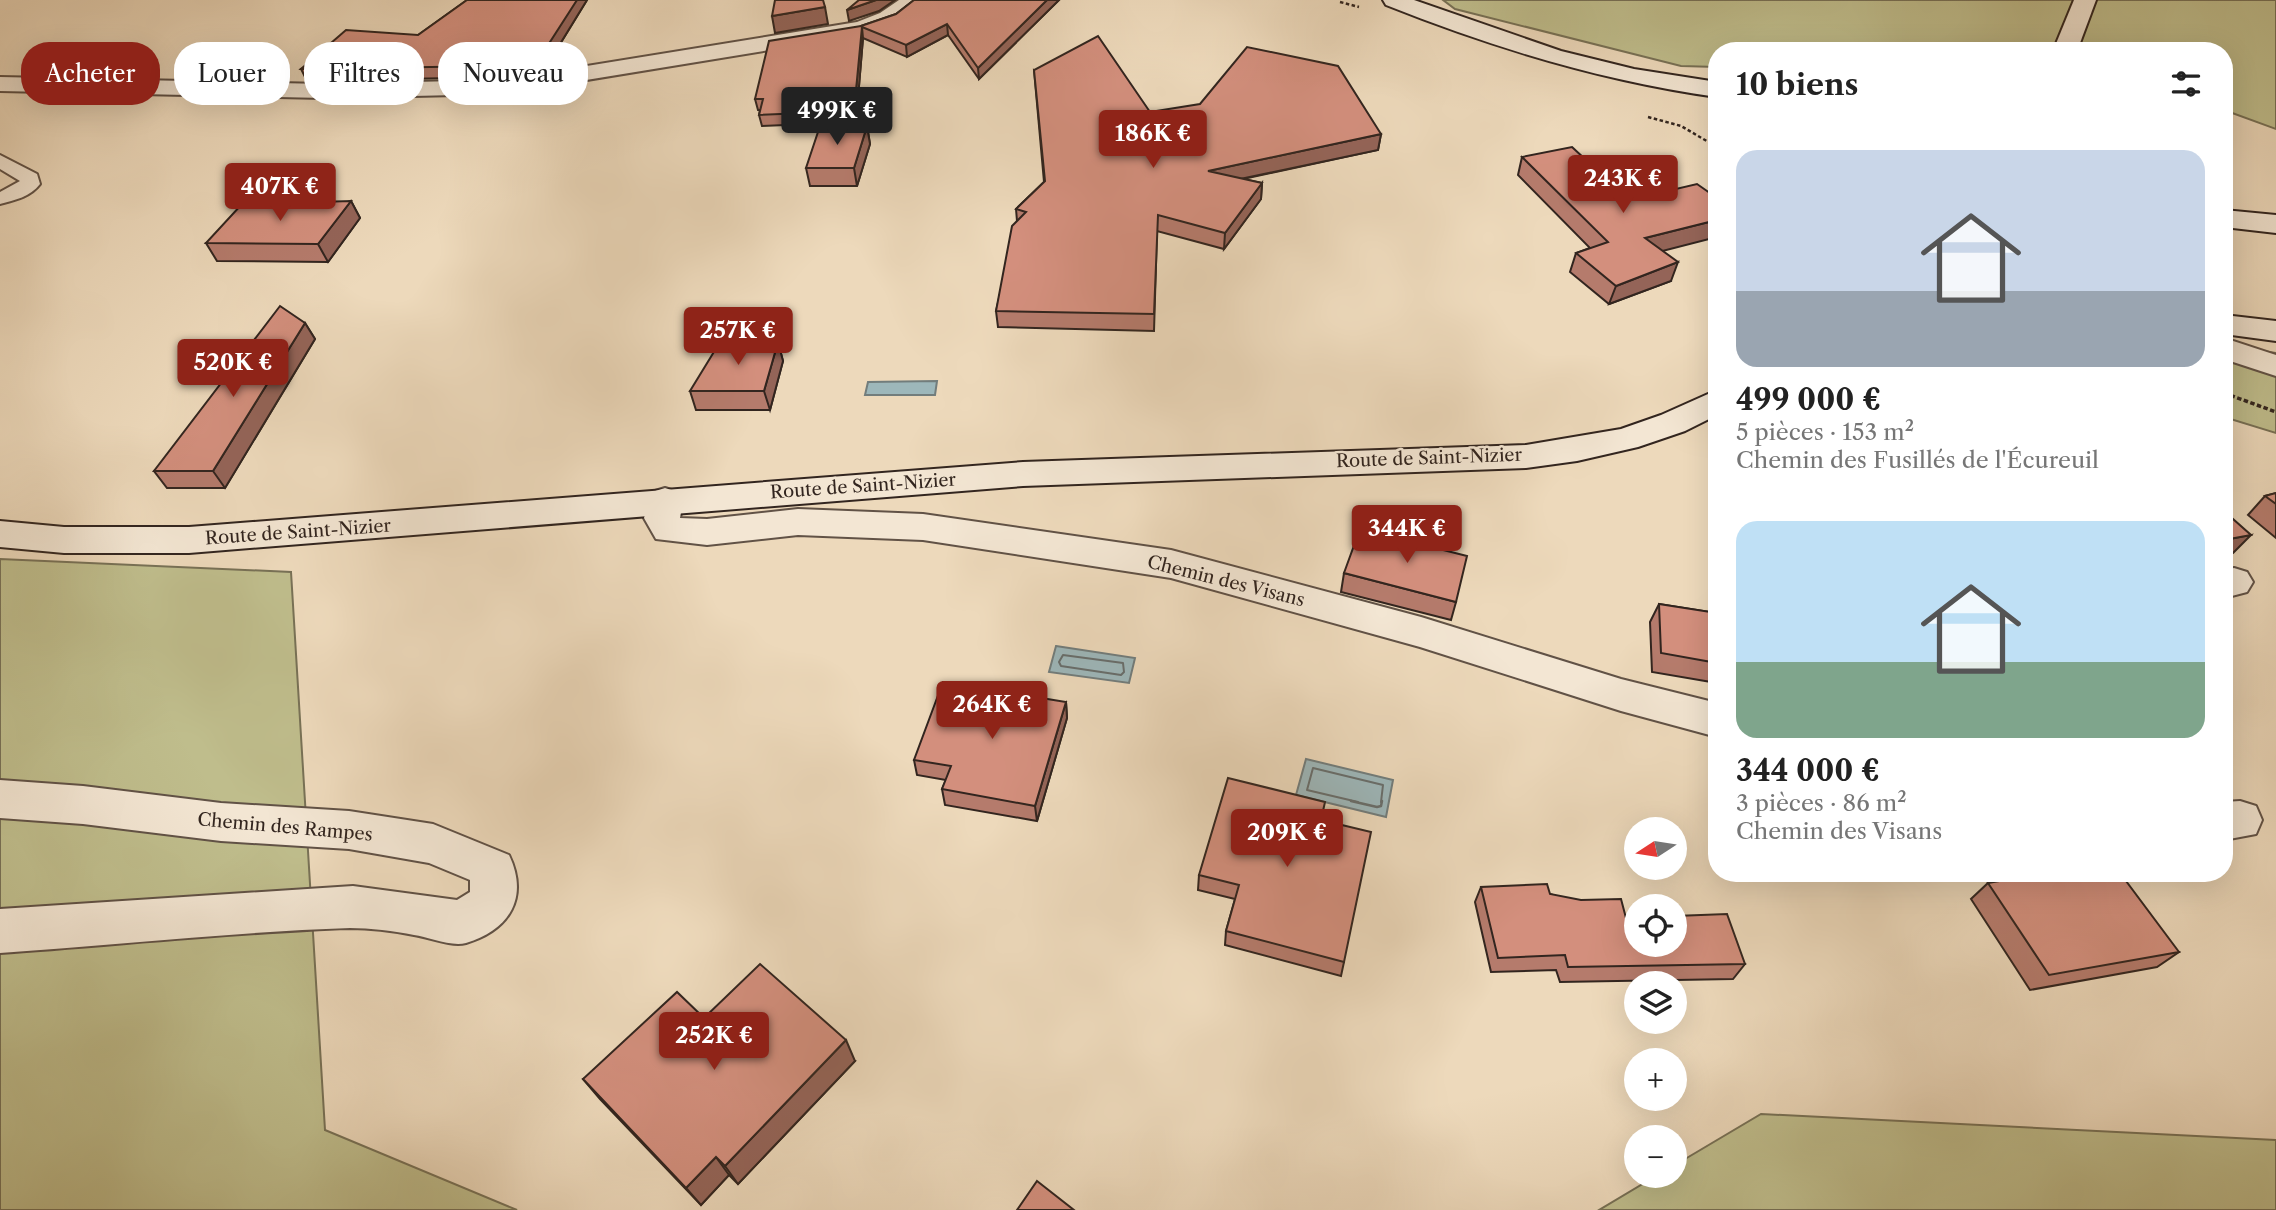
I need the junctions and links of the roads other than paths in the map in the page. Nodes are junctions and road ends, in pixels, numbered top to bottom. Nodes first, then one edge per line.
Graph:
1 (914, 0) edge
2 (1394, 0) edge
3 (2085, 0) edge
4 (2069, 42) edge
5 (0, 84) edge
6 (1708, 89) edge
7 (0, 161) edge
8 (0, 198) edge
9 (2233, 219) edge
10 (2276, 224) edge
11 (2233, 325) edge
12 (2276, 331) edge
13 (2233, 351) edge
14 (2276, 366) edge
15 (1708, 407) edge
16 (665, 500) junction
17 (0, 534) edge
18 (1554, 673) junction
19 (1708, 697) edge
20 (1708, 717) edge
21 (0, 799) edge
22 (0, 931) edge

1 - 5 street
2 - 6 street
3 - 4 street
7 - 8 lane
9 - 10 street
11 - 12 street
13 - 14 street
15 - 16 street, Route de Saint-Nizier
16 - 17 street, Route de Saint-Nizier
16 - 18 street, Chemin des Visans
18 - 19 street
18 - 20 street, Chemin des Visans
21 - 22 street, Chemin des Rampes

